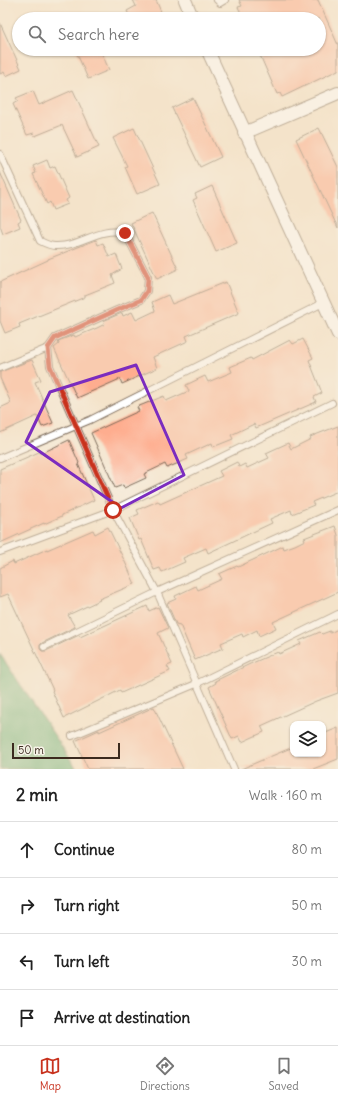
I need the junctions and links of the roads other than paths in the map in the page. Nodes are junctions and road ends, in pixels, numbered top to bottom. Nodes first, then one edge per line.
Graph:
1 (185, 0) edge
2 (216, 0) edge
3 (225, 0) edge
4 (190, 12) edge
5 (210, 56) edge
6 (338, 93) edge
7 (244, 133) junction
8 (0, 154) edge
9 (323, 303) junction
10 (338, 334) edge
11 (48, 348) junction
12 (0, 368) edge
13 (332, 403) dead end
14 (76, 426) junction
15 (0, 458) edge
16 (113, 510) junction
17 (338, 510) edge
18 (0, 552) edge
19 (157, 592) junction
20 (338, 614) edge
21 (44, 647) dead end
22 (196, 684) junction
23 (72, 736) dead end
24 (234, 769) edge

1 - 4 street
2 - 3 lane
5 - 7 street
6 - 7 street
7 - 9 street
8 - 11 lane
9 - 10 street
9 - 14 lane
11 - 12 lane
11 - 14 lane
13 - 16 lane
14 - 15 lane
14 - 16 lane
16 - 18 lane
16 - 19 lane
17 - 19 lane
19 - 21 lane
19 - 22 lane
20 - 22 lane
22 - 23 lane
22 - 24 lane

